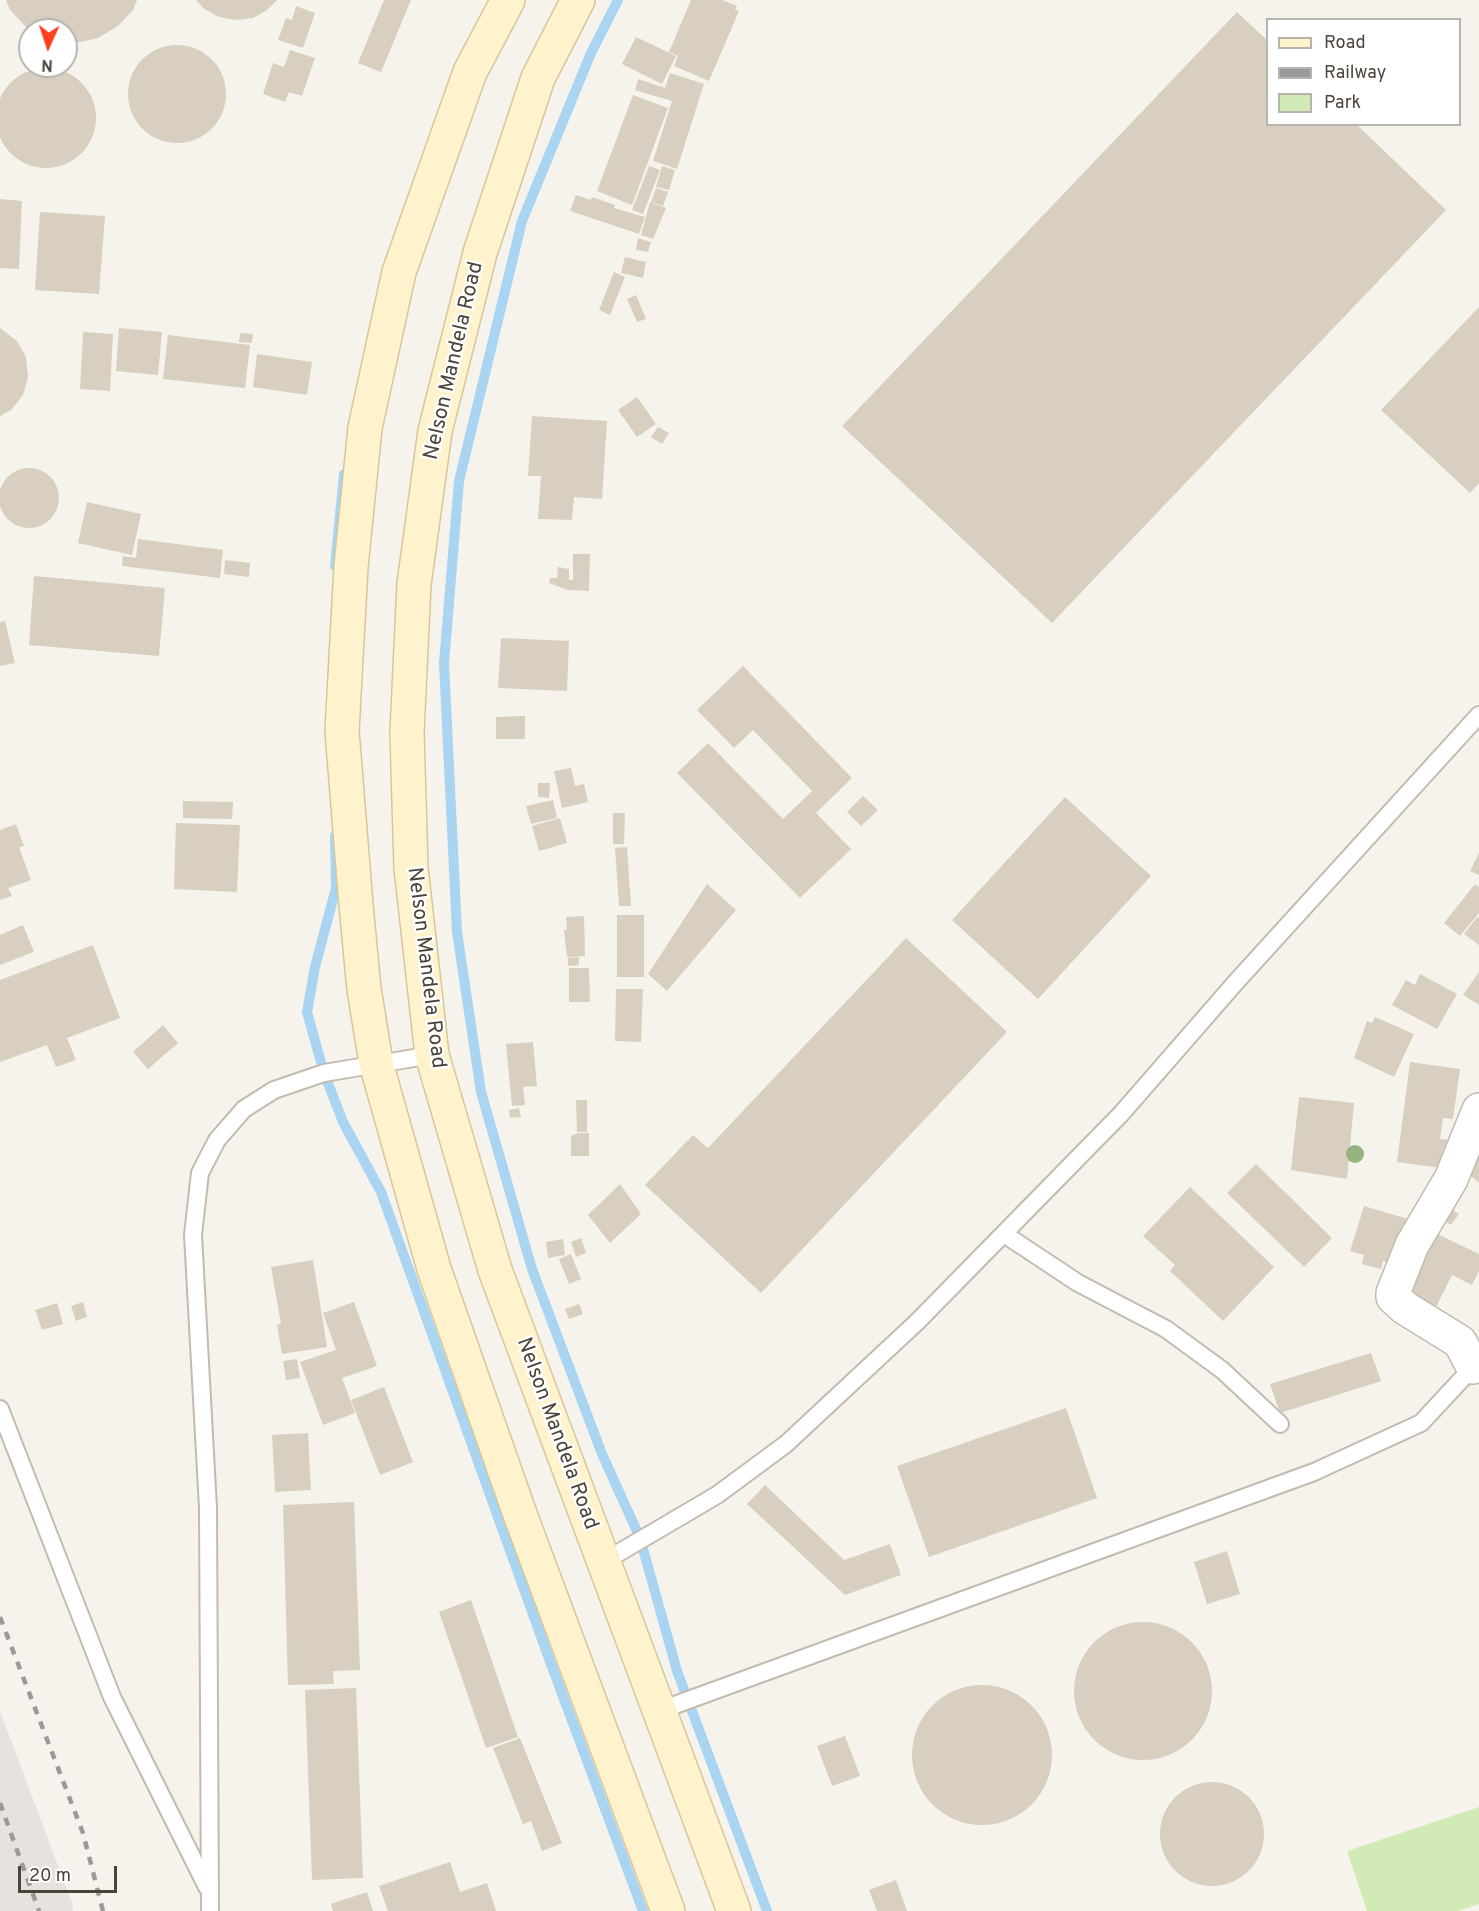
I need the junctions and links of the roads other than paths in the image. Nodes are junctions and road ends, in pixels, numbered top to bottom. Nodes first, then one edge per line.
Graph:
1 (508, 0) edge
2 (578, 0) edge
3 (1479, 715) edge
4 (432, 1055) junction
5 (376, 1063) junction
6 (1479, 1110) edge
7 (1004, 1234) junction
8 (1476, 1366) edge
9 (0, 1409) edge
10 (1280, 1424) dead end
11 (603, 1562) junction
12 (661, 1710) junction
13 (209, 1891) junction
14 (210, 1911) edge
15 (668, 1911) edge
16 (734, 1911) edge

1 - 5 main road
2 - 4 main road, Nelson Mandela Road
3 - 7 lane
4 - 5 lane
4 - 11 main road, Nelson Mandela Road
5 - 13 lane
5 - 15 main road
6 - 8 street
7 - 10 lane
7 - 11 lane
8 - 12 lane
9 - 13 lane
11 - 12 main road, Nelson Mandela Road
12 - 16 main road, Nelson Mandela Road
13 - 14 lane

